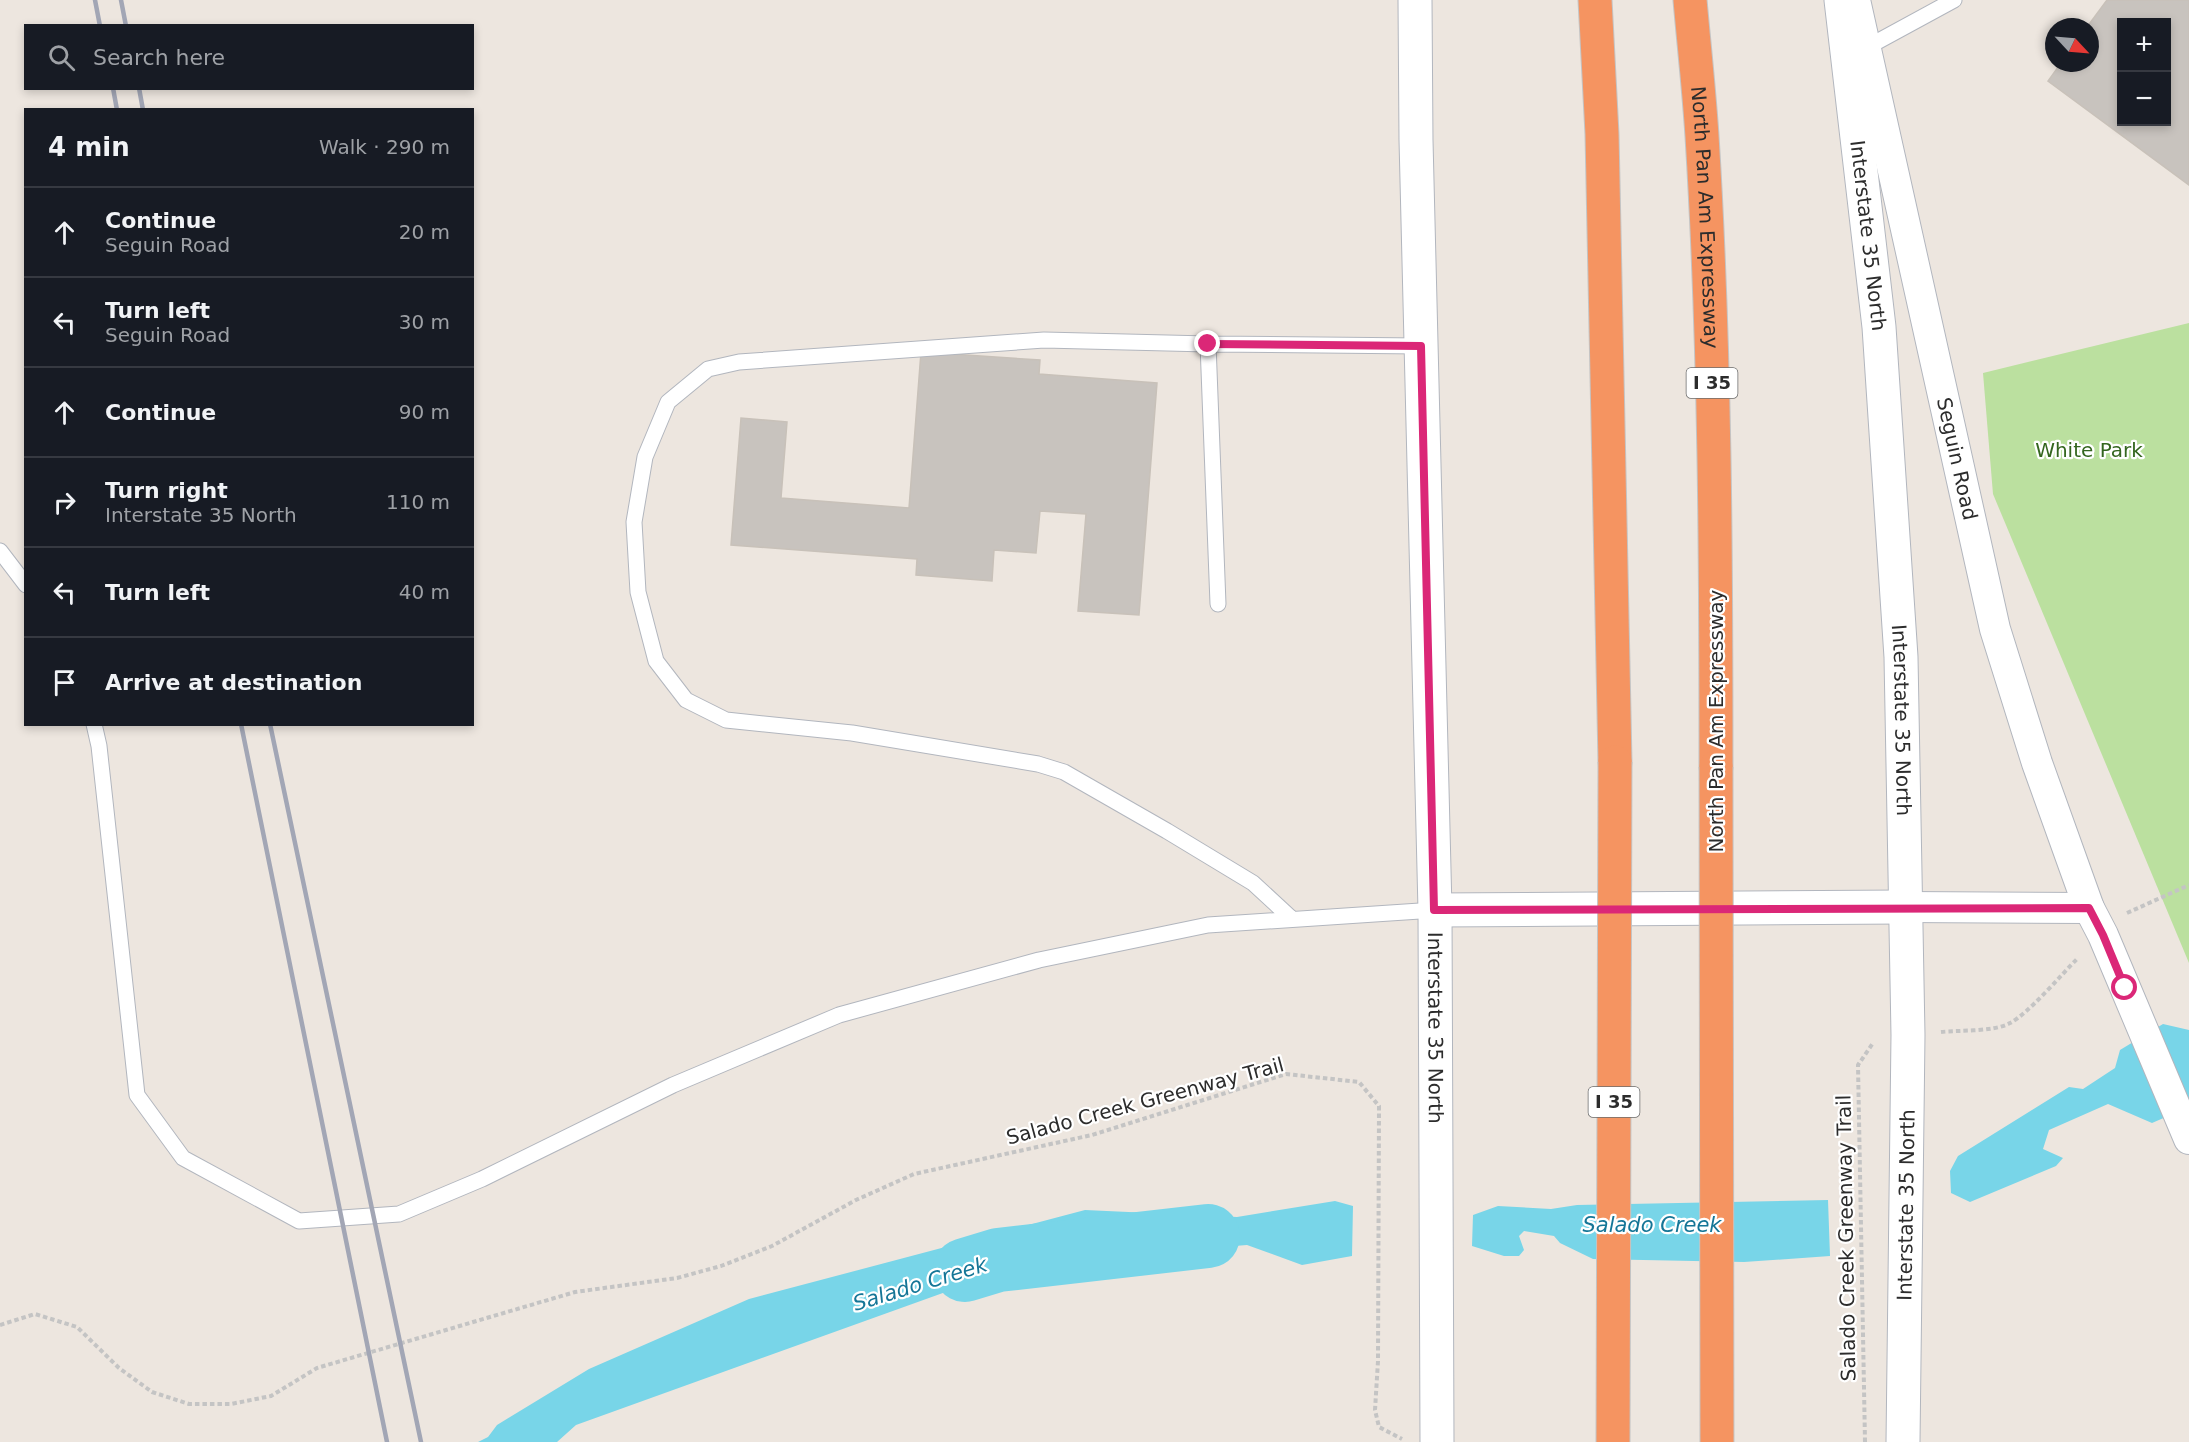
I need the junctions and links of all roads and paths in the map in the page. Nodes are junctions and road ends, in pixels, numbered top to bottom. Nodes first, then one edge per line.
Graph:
1 (1415, 0) edge
2 (1576, 0) edge
3 (1595, 0) edge
4 (1690, 0) edge
5 (1841, 0) edge
6 (1855, 0) edge
7 (1954, 0) edge
8 (1856, 52) junction
9 (1602, 134) junction
10 (1208, 344) junction
11 (1421, 346) junction
12 (0, 550) edge
13 (24, 582) edge
14 (1218, 604) dead end
15 (94, 726) edge
16 (2189, 885) edge
17 (1905, 907) junction
18 (2089, 908) junction
19 (1434, 910) junction
20 (2127, 913) dead end
21 (1292, 919) junction
22 (2081, 955) dead end
23 (1933, 1032) dead end
24 (1876, 1038) dead end
25 (2189, 1139) edge
26 (0, 1325) edge
27 (1421, 1441) edge
28 (1613, 1442) edge
29 (1717, 1442) edge
30 (1865, 1442) edge
31 (1903, 1442) edge

1 - 11 main road, Interstate 35 North
2 - 9 highway
3 - 9 highway, I 35
4 - 29 highway, North Pan Am Expressway / I 35, bridge
5 - 8 main road, Interstate 35 North
6 - 8 street, Seguin Road
7 - 8 lane
8 - 17 main road, Interstate 35 North
8 - 18 street, Seguin Road
9 - 28 highway, I 35, bridge
10 - 11 lane
10 - 14 lane
10 - 21 lane
11 - 19 main road, Interstate 35 North
12 - 13 lane
15 - 21 lane
16 - 20 path
17 - 18 street
17 - 19 main road
17 - 31 main road, Interstate 35 North
18 - 25 street, Seguin Road
19 - 21 lane
19 - 27 main road, Interstate 35 North
22 - 23 path
24 - 30 path, Salado Creek Greenway Trail
26 - 27 path, Salado Creek Greenway Trail

